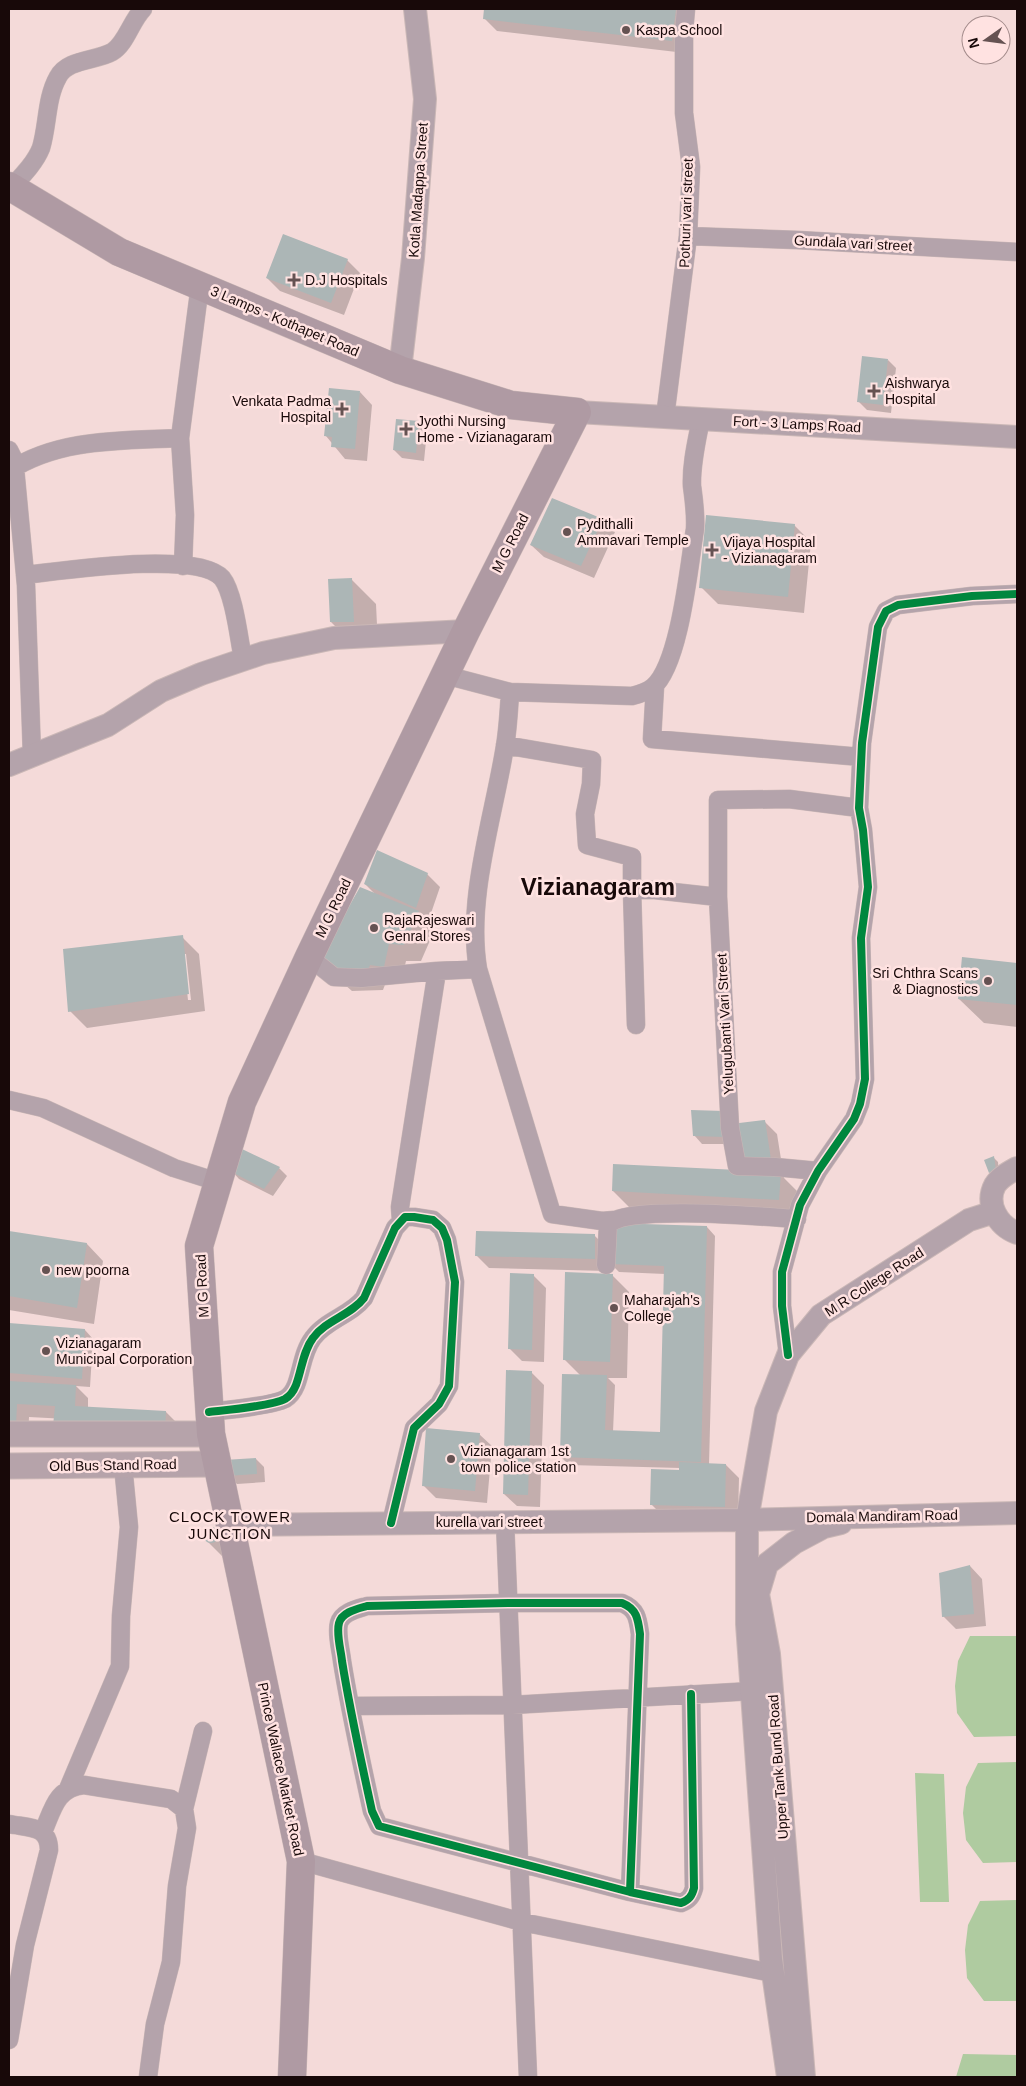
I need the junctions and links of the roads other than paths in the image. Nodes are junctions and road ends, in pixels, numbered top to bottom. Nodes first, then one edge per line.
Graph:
1 (143, 9) edge
2 (415, 9) edge
3 (686, 9) edge
4 (10, 187) edge
5 (688, 236) junction
6 (1017, 252) edge
7 (200, 285) junction
8 (400, 370) junction
9 (577, 412) junction
10 (665, 416) junction
11 (701, 419) junction
12 (1017, 437) edge
13 (180, 438) junction
14 (9, 450) edge
15 (12, 469) edge
16 (183, 566) junction
17 (25, 575) junction
18 (1017, 594) edge
19 (466, 631) junction
20 (243, 660) junction
21 (445, 675) junction
22 (655, 686) junction
23 (510, 692) junction
24 (506, 745) junction
25 (32, 756) junction
26 (861, 757) junction
27 (9, 765) edge
28 (859, 808) junction
29 (632, 890) junction
30 (718, 897) junction
31 (309, 957) junction
32 (478, 969) junction
33 (438, 971) junction
34 (636, 1025) dead end
35 (9, 1100) edge
36 (1017, 1168) edge
37 (818, 1171) junction
38 (218, 1182) junction
39 (994, 1212) junction
40 (797, 1219) junction
41 (401, 1220) junction
42 (614, 1220) junction
43 (1017, 1232) edge
44 (606, 1265) dead end
45 (788, 1355) junction
46 (210, 1423) junction
47 (9, 1434) edge
48 (217, 1464) junction
49 (123, 1465) junction
50 (9, 1466) edge
51 (1017, 1513) edge
52 (861, 1517) junction
53 (748, 1520) junction
54 (505, 1522) junction
55 (391, 1523) junction
56 (230, 1524) junction
57 (508, 1603) junction
58 (752, 1691) junction
59 (691, 1694) junction
60 (638, 1696) junction
61 (512, 1704) junction
62 (350, 1706) junction
63 (204, 1731) dead end
64 (68, 1789) junction
65 (184, 1809) junction
66 (9, 1824) edge
67 (43, 1832) junction
68 (301, 1860) junction
69 (520, 1863) junction
70 (630, 1892) junction
71 (522, 1922) junction
72 (772, 1973) junction
73 (9, 2040) edge
74 (148, 2077) edge
75 (292, 2077) edge
76 (528, 2077) edge
77 (788, 2077) edge
78 (804, 2077) edge

1 - 4 street
2 - 8 street, Kotla Madappa Street
3 - 5 street, Pothuri vari street
4 - 7 main road, 3 Lamps - Kothapet Road
5 - 6 street, Gundala vari street
5 - 10 street, Pothuri vari street
7 - 8 main road, 3 Lamps - Kothapet Road
7 - 13 street
8 - 9 main road, 3 Lamps - Kothapet Road
9 - 10 street, Fort - 3 Lamps Road
9 - 19 main road, M G Road
10 - 11 street, Fort - 3 Lamps Road
11 - 12 street, Fort - 3 Lamps Road
11 - 22 street
13 - 15 street
13 - 16 street
14 - 15 street
15 - 17 street
16 - 17 street
16 - 20 street
17 - 25 street
18 - 26 street
19 - 20 street
19 - 21 main road, M G Road
20 - 25 street
21 - 23 street
21 - 31 main road, M G Road
22 - 23 street
22 - 26 street
23 - 24 street
24 - 29 street
24 - 32 street
25 - 27 street
26 - 28 street
28 - 30 street, Yelugubanti Vari Street
28 - 37 street
29 - 30 street
29 - 34 street
30 - 37 street, Yelugubanti Vari Street
31 - 33 street
31 - 38 main road, M G Road
32 - 33 street
32 - 42 street
33 - 41 street
35 - 38 street
36 - 39 street
37 - 40 street
38 - 46 main road, M G Road
39 - 43 street
39 - 45 street, M R College Road
40 - 42 street
40 - 45 street
41 - 46 street
41 - 55 street
42 - 44 street
45 - 53 street, M R College Road
46 - 47 main road
46 - 48 main road, M G Road
48 - 49 main road, Old Bus Stand Road
48 - 56 main road, Prince Wallace Market Road
49 - 50 main road, Old Bus Stand Road
49 - 64 street
51 - 52 street, Domala Mandiram Road
52 - 53 street, Domala Mandiram Road
52 - 78 street, Upper Tank Bund Road
53 - 54 street, kurella vari street
53 - 58 street, Upper Tank Bund Road
54 - 55 street, kurella vari street
54 - 57 street
55 - 56 street, kurella vari street
56 - 68 main road, Prince Wallace Market Road
57 - 60 street
57 - 61 street
57 - 62 street
58 - 59 street
58 - 72 street, Upper Tank Bund Road
59 - 60 street
59 - 70 street
60 - 61 street
60 - 70 street
61 - 62 street
61 - 69 street
62 - 69 street
63 - 65 street
64 - 65 street
64 - 67 street
65 - 74 street
66 - 67 street
67 - 73 street
68 - 71 street
68 - 75 main road, Prince Wallace Market Road
69 - 70 street
69 - 71 street
71 - 72 street
71 - 76 street
72 - 77 street, Upper Tank Bund Road

